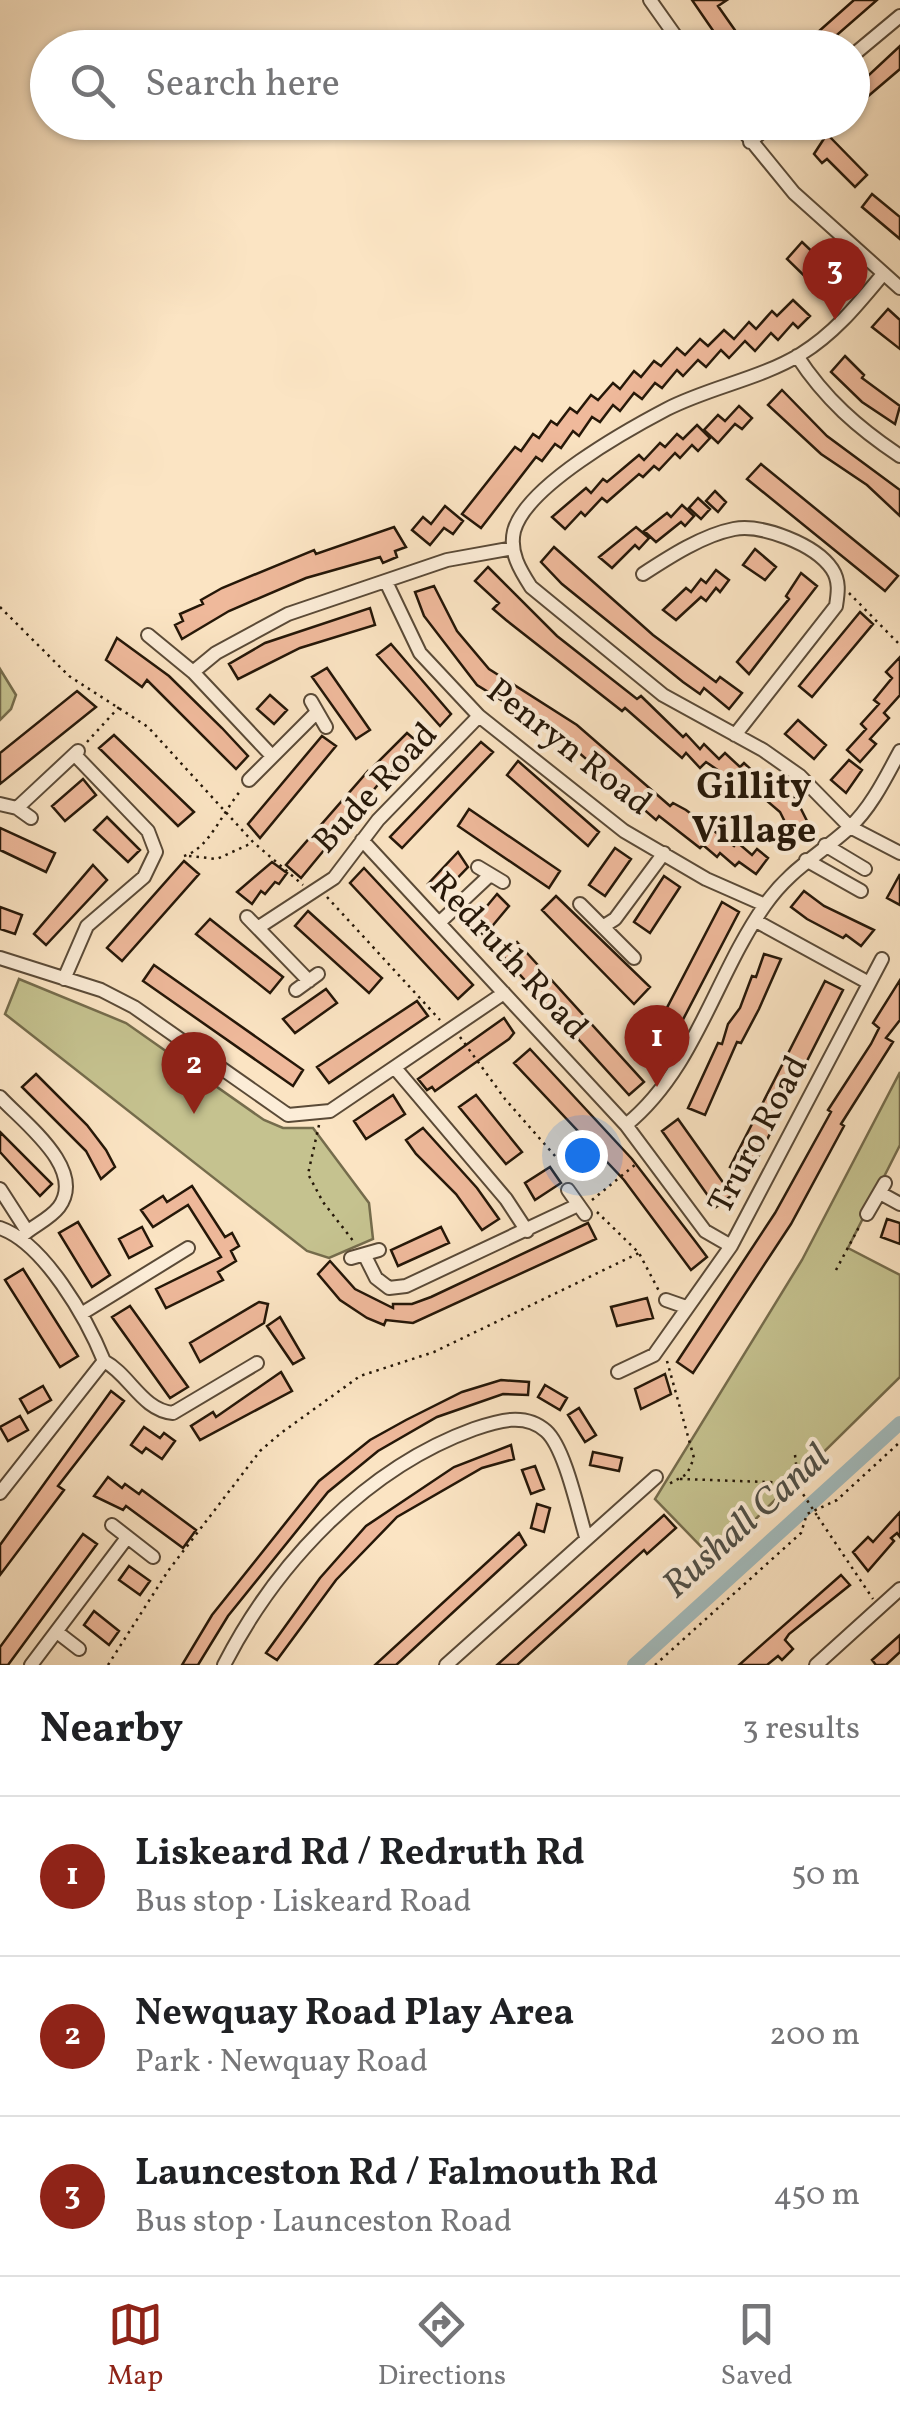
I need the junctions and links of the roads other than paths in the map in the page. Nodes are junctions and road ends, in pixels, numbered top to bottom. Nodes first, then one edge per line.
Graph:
1 (650, 0) edge
2 (900, 16) edge
3 (671, 30) edge
4 (870, 41) edge
5 (752, 140) edge
6 (750, 142) joint
7 (882, 274) junction
8 (900, 288) edge
9 (797, 356) junction
10 (900, 456) edge
11 (513, 548) junction
12 (652, 573) dead end
13 (387, 584) junction
14 (148, 636) dead end
15 (193, 672) junction
16 (479, 716) junction
17 (326, 726) dead end
18 (736, 735) junction
19 (271, 755) junction
20 (898, 759) edge
21 (248, 780) road end
22 (0, 804) edge
23 (18, 808) junction
24 (31, 818) dead end
25 (850, 827) junction
26 (362, 840) junction
27 (825, 845) junction
28 (664, 853) junction
29 (900, 853) edge
30 (806, 860) junction
31 (865, 869) dead end
32 (503, 882) dead end
33 (861, 891) dead end
34 (580, 904) dead end
35 (765, 905) junction
36 (756, 921) junction
37 (440, 922) junction
38 (604, 926) junction
39 (0, 958) edge
40 (634, 958) dead end
41 (882, 958) dead end
42 (64, 979) junction
43 (869, 982) junction
44 (296, 990) dead end
45 (504, 993) junction
46 (395, 1068) junction
47 (0, 1097) edge
48 (626, 1125) junction
49 (0, 1189) edge
50 (568, 1190) dead end
51 (900, 1204) edge
52 (867, 1214) road end
53 (0, 1228) edge
54 (527, 1231) junction
55 (24, 1234) junction
56 (162, 1242) dead end
57 (731, 1246) junction
58 (188, 1248) dead end
59 (379, 1250) dead end
60 (170, 1258) junction
61 (666, 1300) road end
62 (686, 1307) junction
63 (81, 1314) junction
64 (104, 1362) junction
65 (257, 1363) dead end
66 (619, 1373) dead end
67 (662, 1480) road end
68 (0, 1492) edge
69 (112, 1524) dead end
70 (586, 1537) junction
71 (126, 1539) junction
72 (153, 1558) dead end
73 (900, 1589) edge
74 (57, 1632) junction
75 (79, 1649) dead end
76 (31, 1665) edge
77 (224, 1665) edge
78 (446, 1665) edge
79 (816, 1665) edge

1 - 3 street
2 - 4 street
5 - 6 street
6 - 7 street
7 - 8 street
7 - 9 street
9 - 10 street
9 - 11 street
11 - 13 street
11 - 18 street
12 - 18 street
13 - 15 street
13 - 16 street, Penryn Road
14 - 15 street
15 - 19 street
16 - 26 street, Bude Road
16 - 28 street, Penryn Road
17 - 19 street
18 - 25 street
19 - 21 street
20 - 25 street
22 - 23 street
23 - 24 street
23 - 42 street
25 - 27 street
25 - 29 street
26 - 37 street, Redruth Road
26 - 44 street, Bude Road
27 - 30 street
27 - 31 street
28 - 35 street, Penryn Road
28 - 38 street
30 - 33 street
30 - 35 street
32 - 37 street
34 - 38 street
35 - 36 street
36 - 43 street
36 - 48 street
37 - 45 street, Redruth Road
38 - 40 street
39 - 42 street
41 - 43 street, Truro Road
42 - 46 street
43 - 57 street, Truro Road
45 - 46 street
45 - 48 street, Redruth Road
46 - 54 street
47 - 55 street
48 - 57 street, Redruth Road
49 - 55 street
50 - 54 street
51 - 52 street
53 - 55 street
54 - 59 street
55 - 63 street
56 - 60 street
57 - 62 street, Truro Road
58 - 60 street
60 - 63 street
61 - 62 street
62 - 66 street, Truro Road
63 - 64 street
64 - 65 street
64 - 68 street
67 - 70 street
69 - 71 street
70 - 77 street
70 - 78 street
71 - 72 street
71 - 74 street
73 - 79 street
74 - 75 street
74 - 76 street

